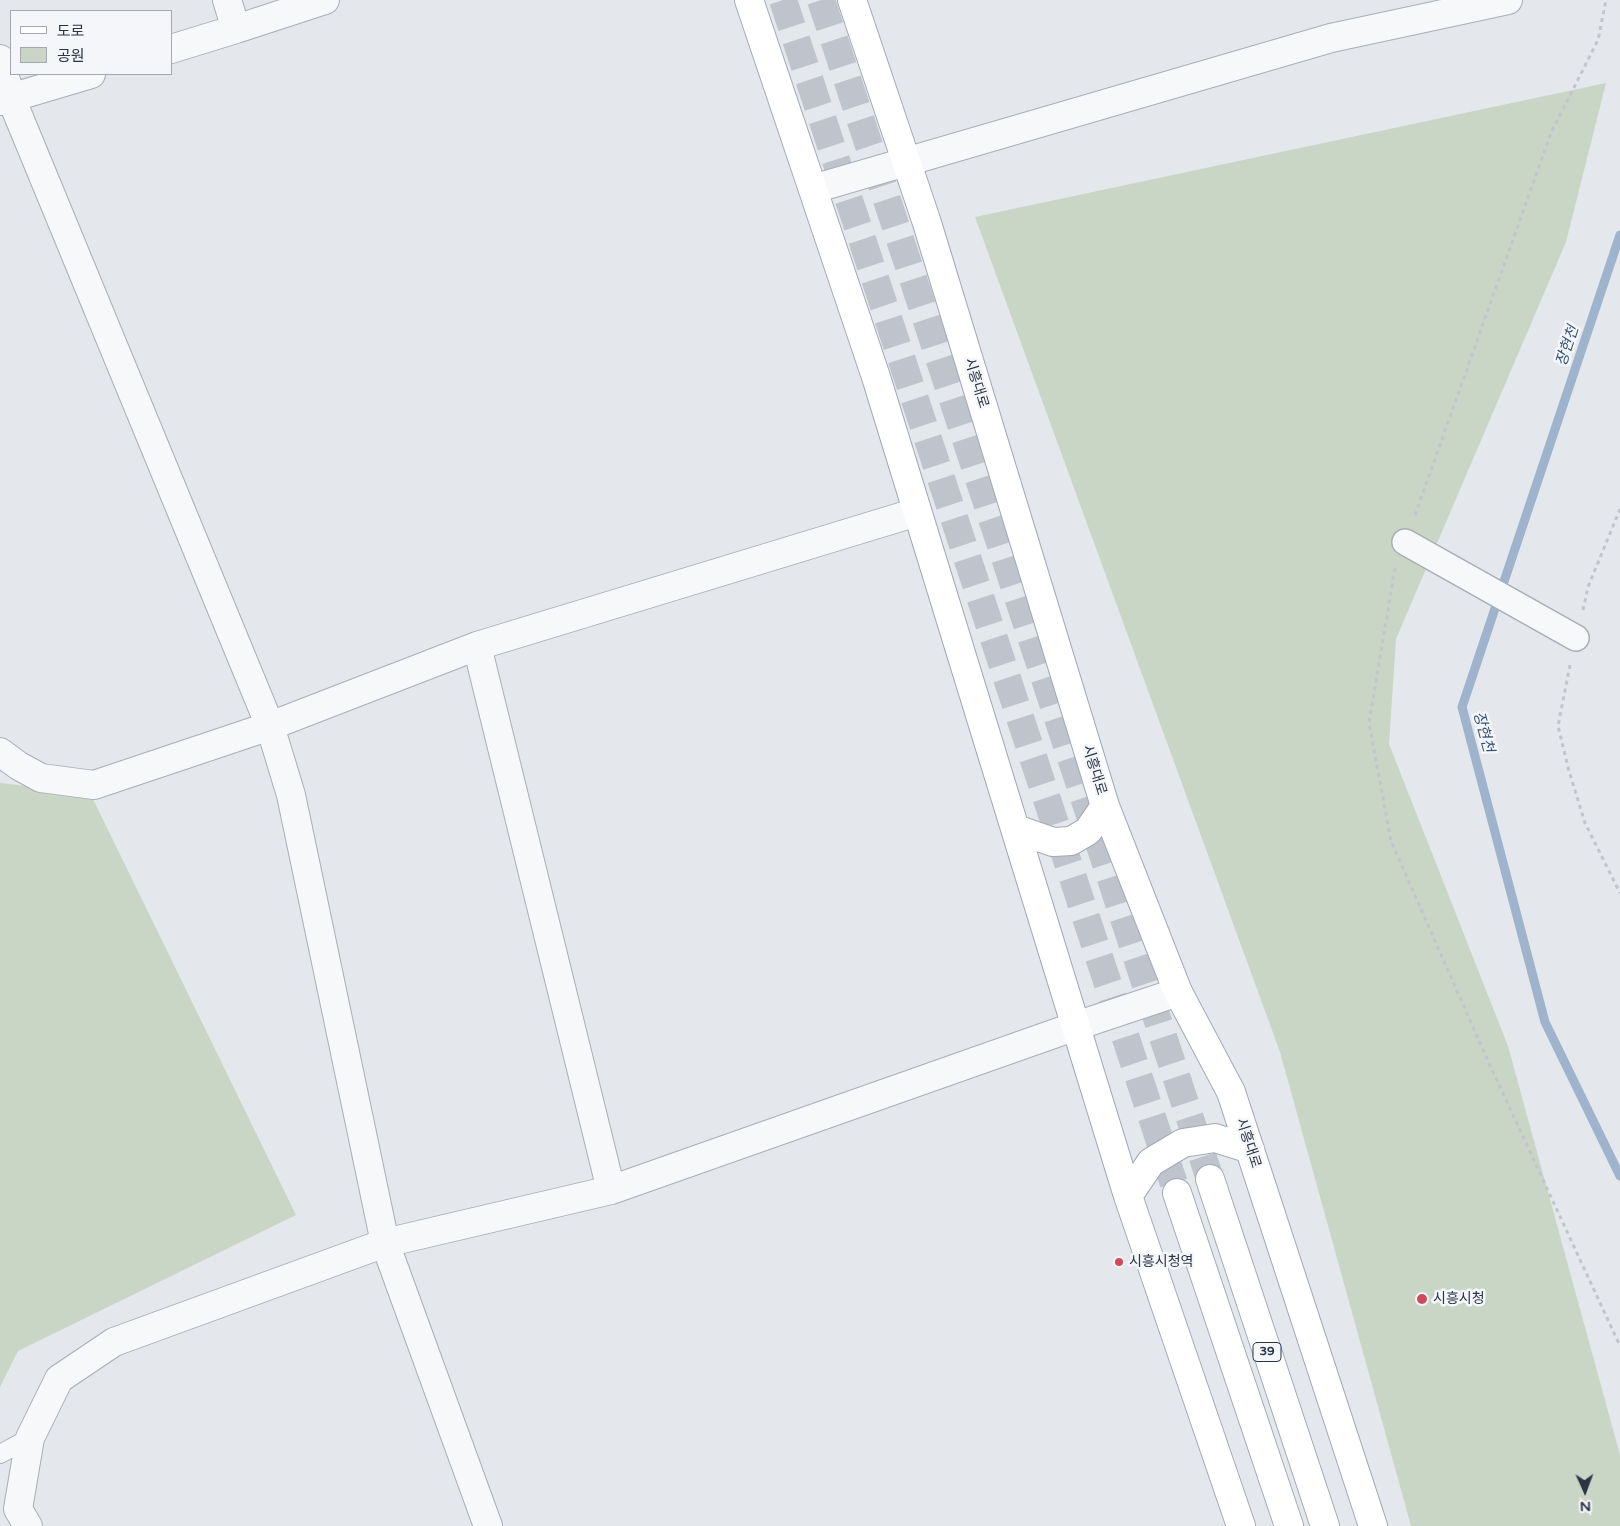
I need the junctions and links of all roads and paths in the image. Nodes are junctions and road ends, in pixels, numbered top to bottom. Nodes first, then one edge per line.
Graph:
1 (227, 0) edge
2 (324, 0) edge
3 (749, 0) edge
4 (852, 0) edge
5 (1508, 0) edge
6 (1606, 0) edge
7 (236, 29) junction
8 (172, 49) edge
9 (0, 59) edge
10 (88, 75) edge
11 (6, 100) edge
12 (906, 160) junction
13 (813, 188) junction
14 (1620, 509) edge
15 (917, 512) junction
16 (1405, 542) junction
17 (1576, 638) junction
18 (477, 646) junction
19 (270, 726) junction
20 (0, 752) edge
21 (1105, 806) junction
22 (1016, 829) junction
23 (1620, 893) edge
24 (1178, 992) junction
25 (1076, 1026) junction
26 (1250, 1149) junction
27 (1210, 1179) tunnel mouth
28 (611, 1190) junction
29 (1177, 1193) tunnel mouth
30 (1128, 1196) junction
31 (386, 1244) junction
32 (1620, 1346) edge
33 (30, 1438) junction
34 (0, 1454) edge
35 (28, 1526) edge
36 (488, 1526) edge
37 (1241, 1526) edge
38 (1289, 1526) edge
39 (1325, 1526) edge
40 (1373, 1526) edge

1 - 7 street
2 - 7 street
3 - 13 main road
4 - 12 main road, 시흥대로
5 - 12 street
6 - 16 path
7 - 8 street
9 - 11 street
10 - 11 street
11 - 19 street
12 - 13 street
12 - 21 main road, 시흥대로
13 - 15 main road
14 - 17 path
15 - 18 street
15 - 22 main road
16 - 17 street
16 - 32 path
17 - 23 path
18 - 19 street
18 - 28 street
19 - 20 street
19 - 31 street
21 - 22 main road
21 - 24 main road, 시흥대로
22 - 25 main road
24 - 25 street
24 - 26 main road, 시흥대로
25 - 28 street
25 - 30 main road
26 - 30 main road
26 - 40 main road, 시흥대로
27 - 39 main road, 39
28 - 31 street
29 - 38 main road, 39
30 - 37 main road
31 - 33 street
31 - 36 street
33 - 34 lane
33 - 35 street

